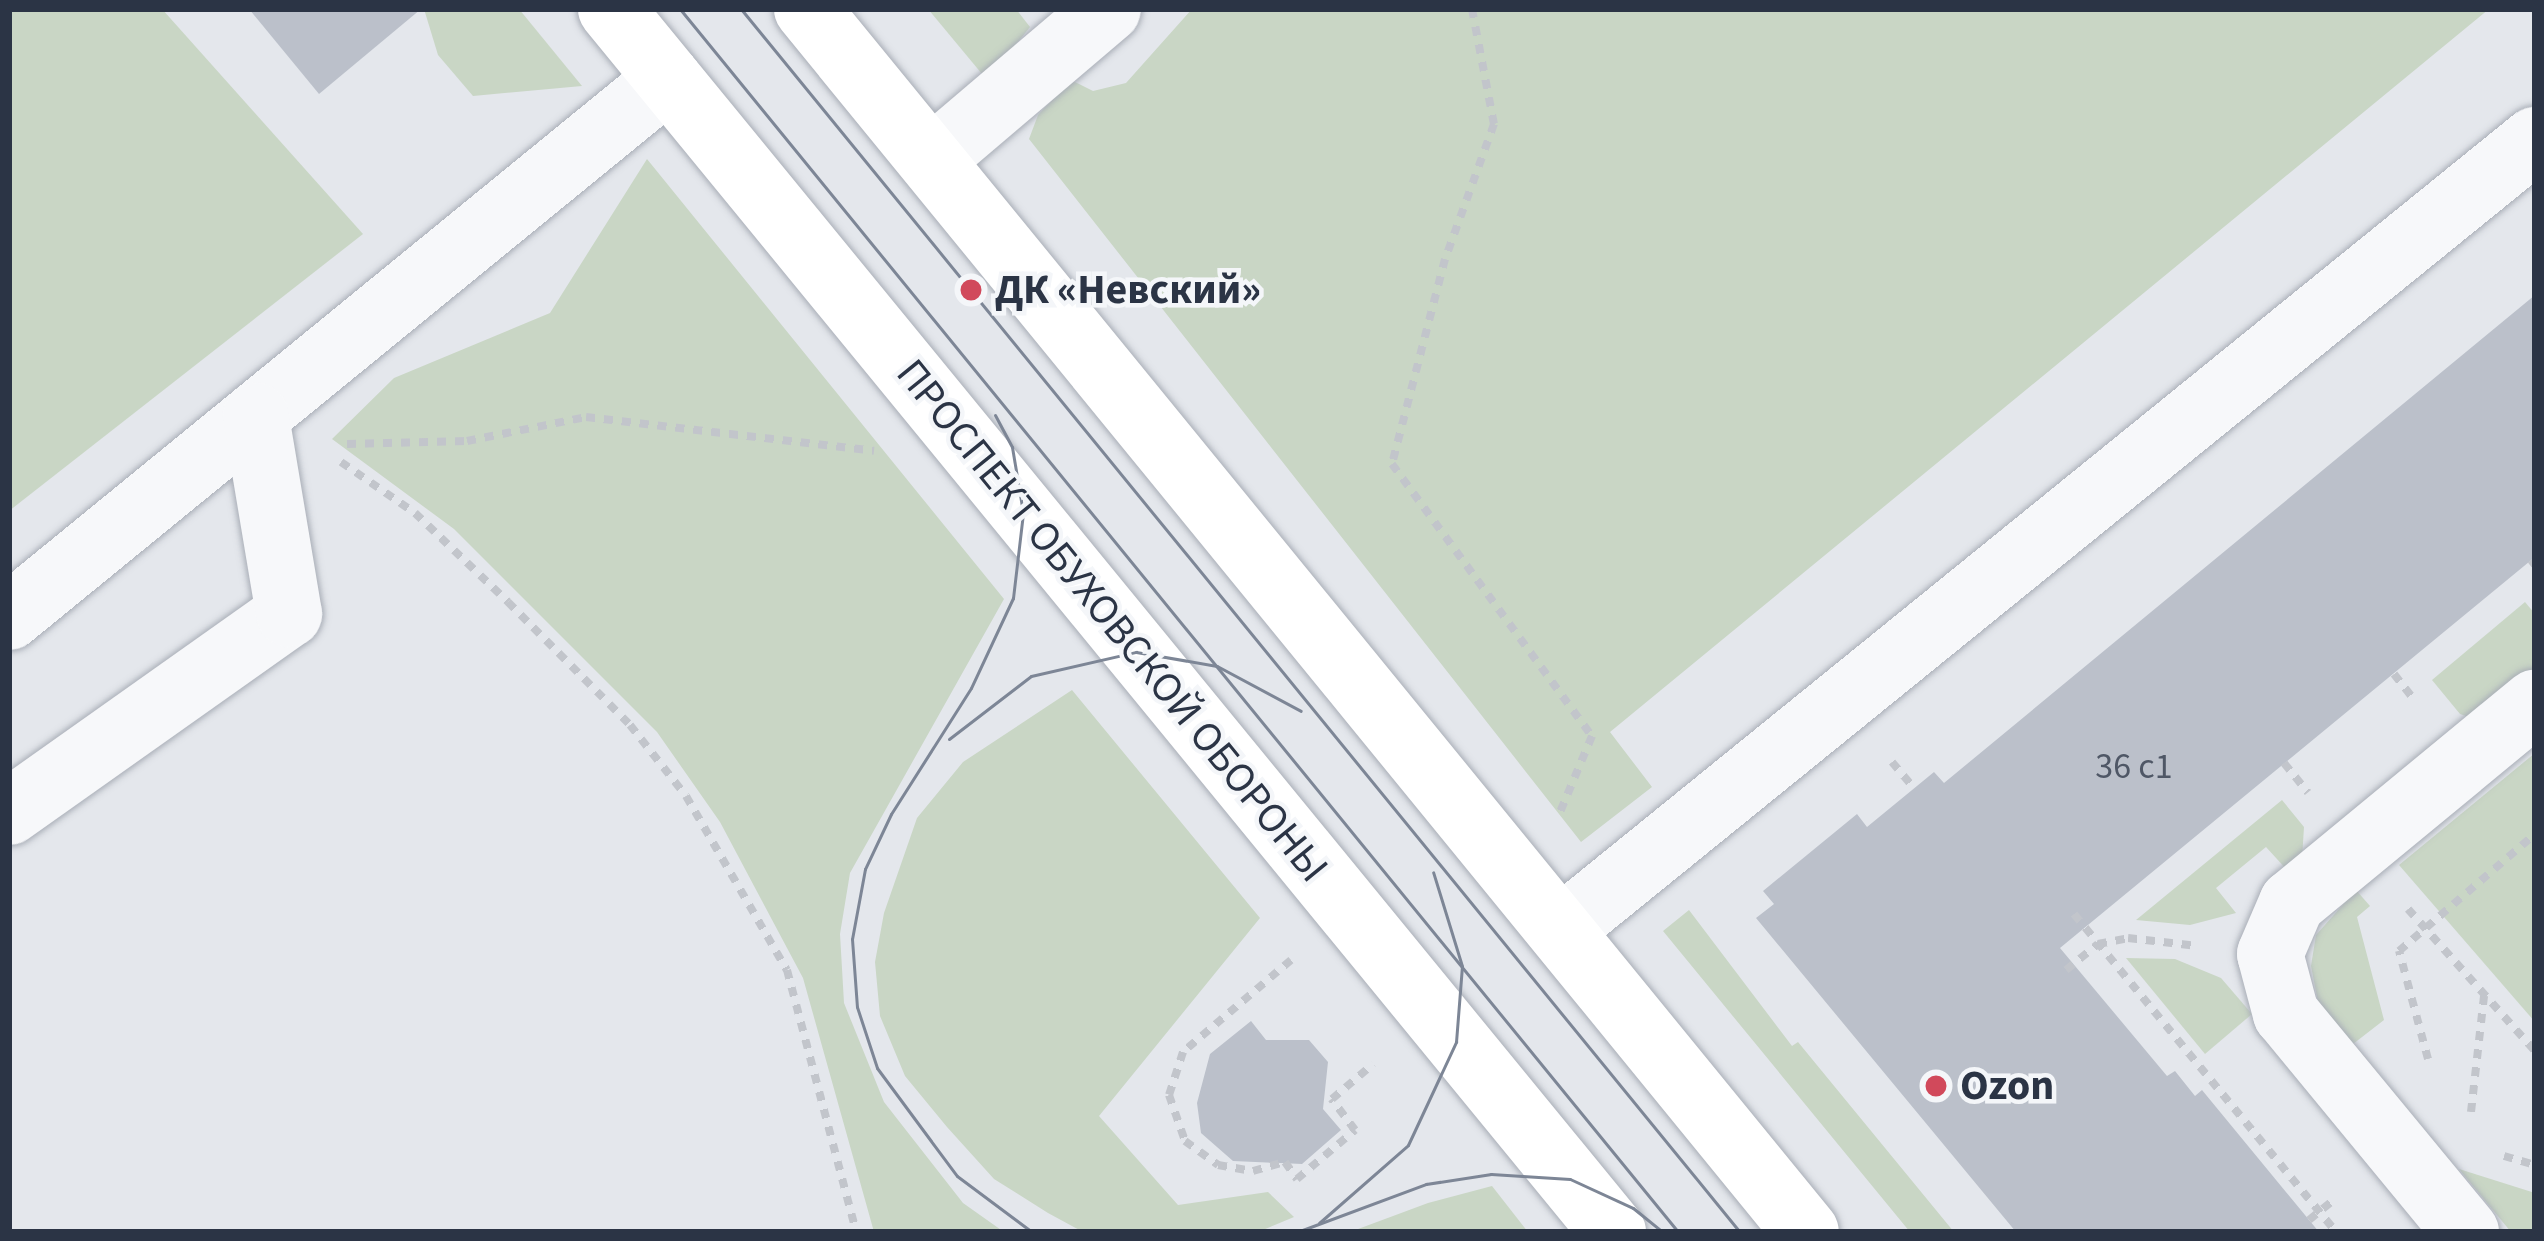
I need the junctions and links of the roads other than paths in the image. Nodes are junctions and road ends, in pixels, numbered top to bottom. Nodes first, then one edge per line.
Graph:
1 (611, 9) edge
2 (807, 9) edge
3 (1108, 9) edge
4 (668, 79) junction
5 (2535, 140) edge
6 (932, 159) junction
7 (256, 416) junction
8 (9, 617) edge
9 (2535, 703) edge
10 (9, 812) edge
11 (1559, 930) junction
12 (1613, 1232) edge
13 (1806, 1232) edge
14 (2466, 1232) edge

1 - 4 main road, ПРОСПЕКТ ОБУХОВСКОЙ ОБОРОНЫ
2 - 6 main road
3 - 6 lane
4 - 7 lane
4 - 12 main road, ПРОСПЕКТ ОБУХОВСКОЙ ОБОРОНЫ
5 - 11 lane
6 - 11 main road
7 - 8 lane
7 - 10 lane
9 - 14 lane
11 - 13 main road

